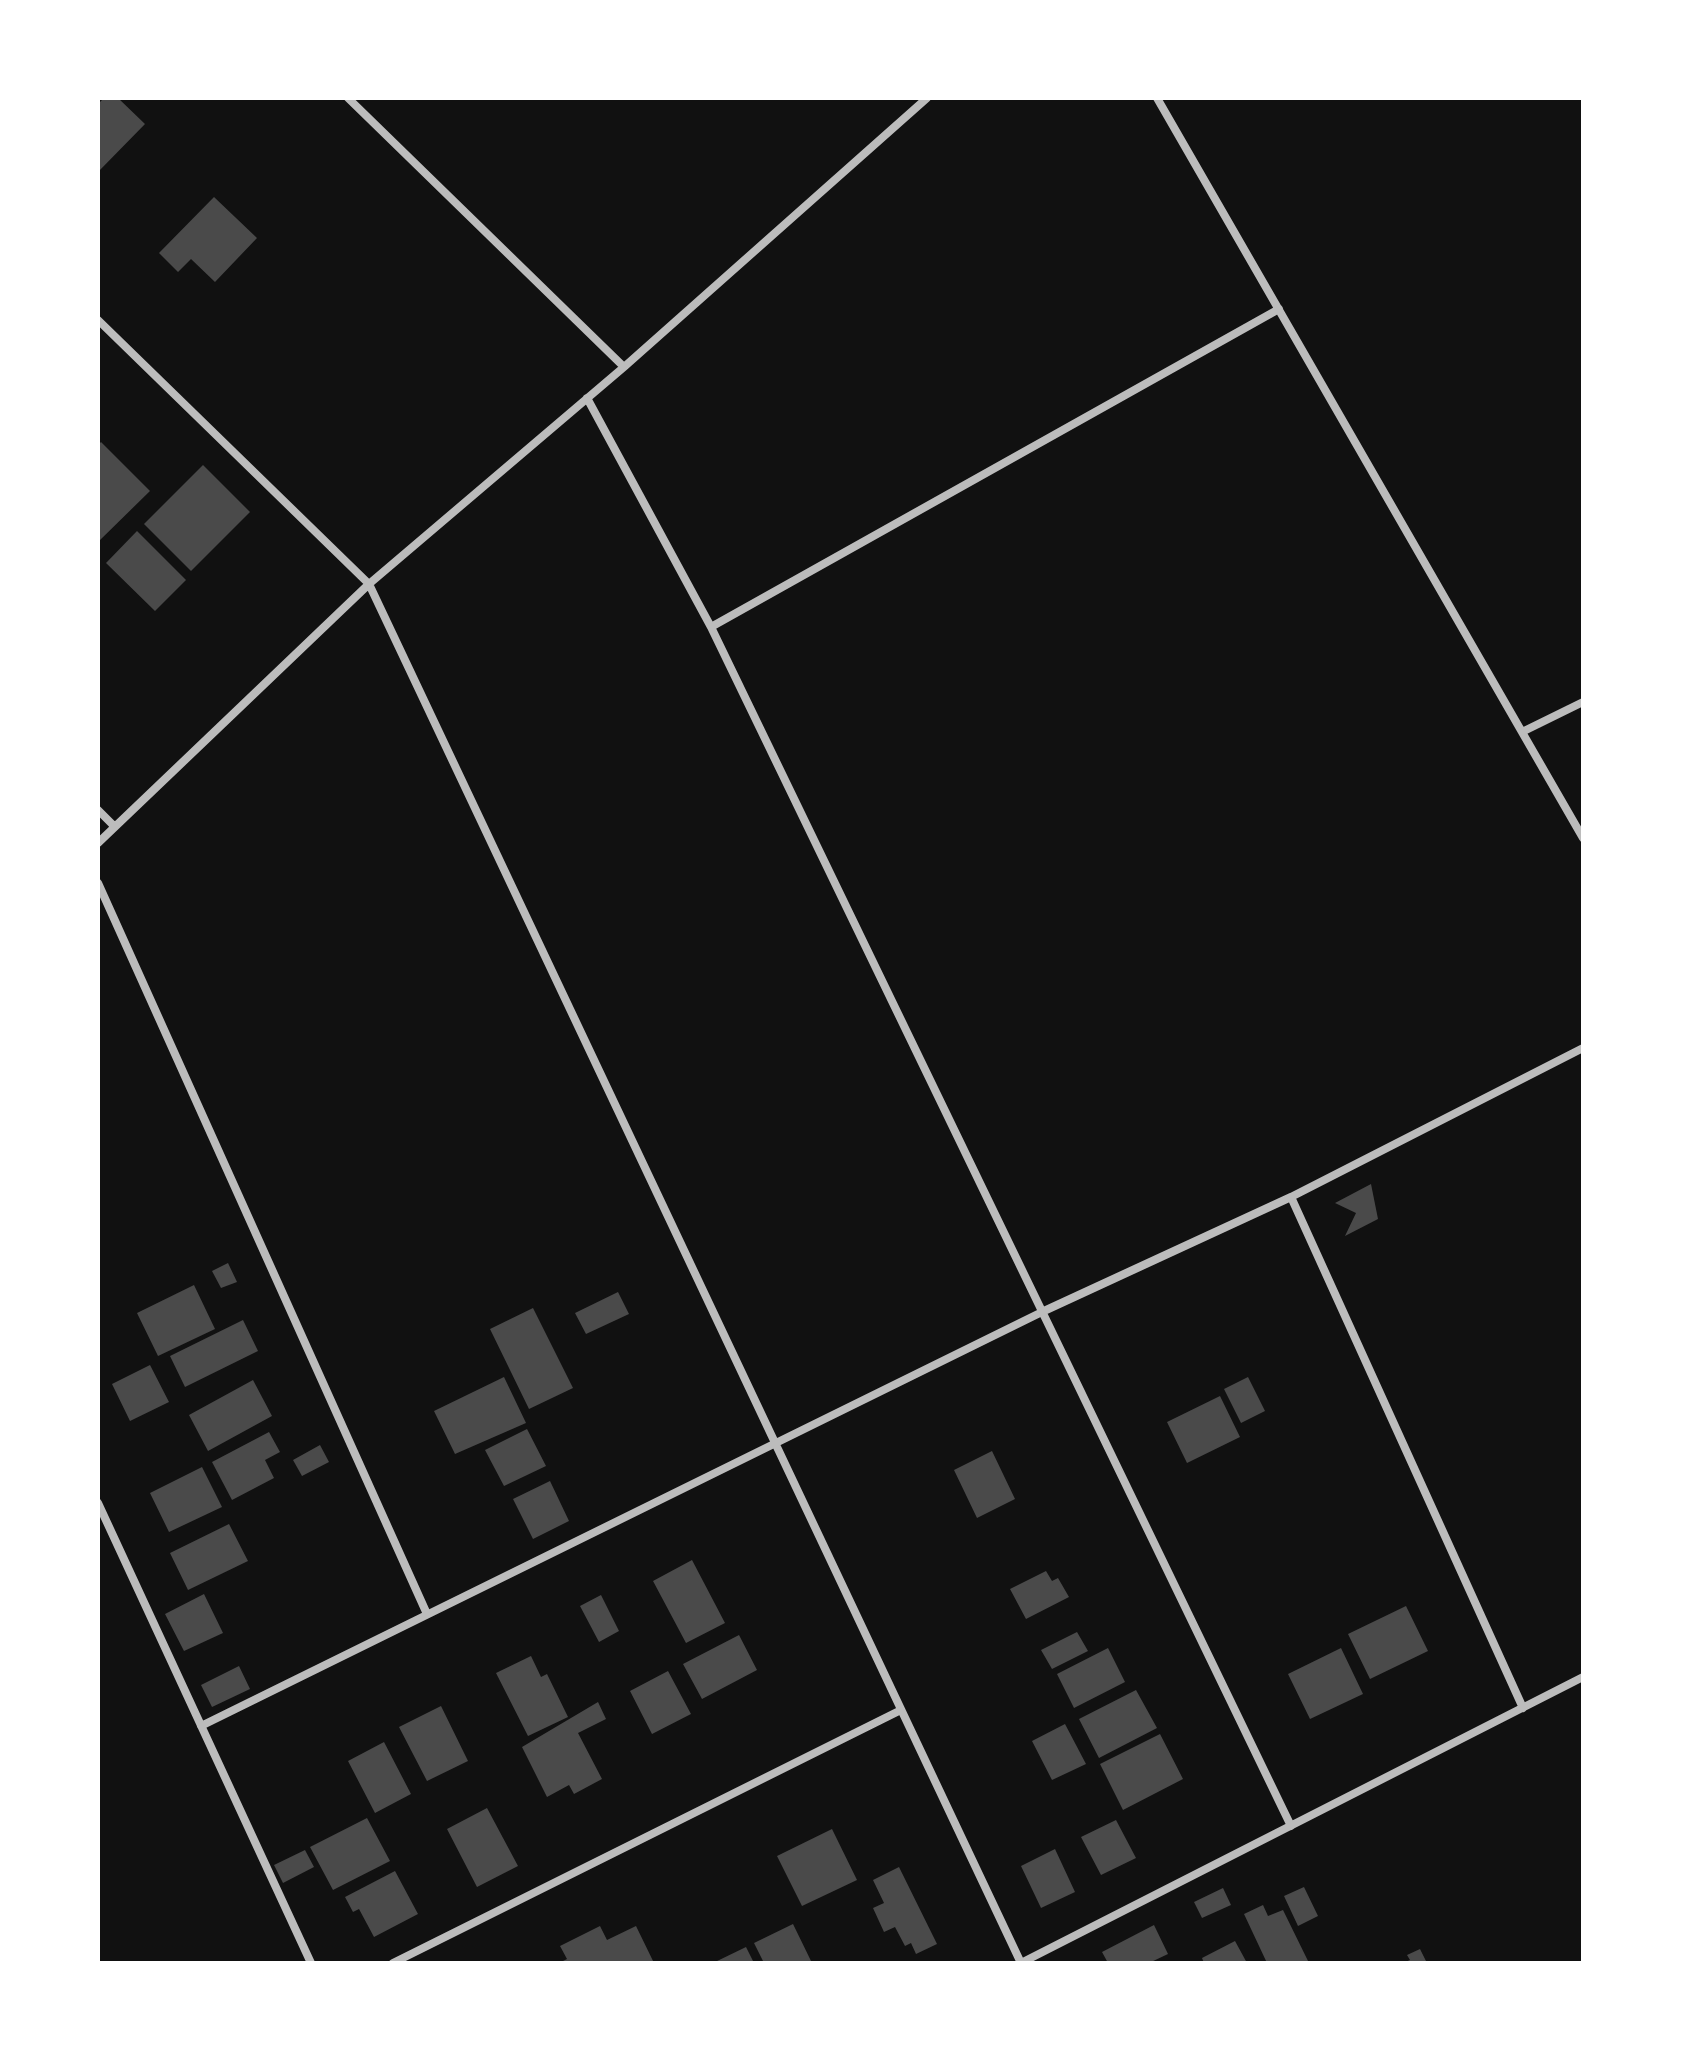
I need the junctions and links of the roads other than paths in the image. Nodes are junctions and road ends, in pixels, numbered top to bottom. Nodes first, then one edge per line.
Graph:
1 (348, 98) edge
2 (927, 98) edge
3 (1157, 98) edge
4 (1279, 309) junction
5 (98, 320) edge
6 (624, 367) junction
7 (587, 398) junction
8 (369, 584) junction
9 (711, 627) junction
10 (1583, 702) edge
11 (1524, 731) junction
12 (98, 810) edge
13 (115, 827) junction
14 (1583, 838) edge
15 (98, 843) edge
16 (98, 883) edge
17 (1583, 1048) edge
18 (1291, 1197) junction
19 (1044, 1311) junction
20 (775, 1443) junction
21 (98, 1503) edge
22 (427, 1614) junction
23 (1583, 1677) edge
24 (1523, 1708) junction
25 (901, 1710) junction
26 (201, 1726) junction
27 (1291, 1826) junction
28 (311, 1963) edge
29 (393, 1963) edge
30 (1021, 1963) edge

1 - 6 street
2 - 6 street
3 - 4 street
4 - 9 street
4 - 11 street
5 - 8 street
6 - 7 street
7 - 8 street
7 - 9 street
8 - 13 street
8 - 20 street
9 - 19 street
10 - 11 street
11 - 14 street
12 - 13 street
13 - 15 street
16 - 22 street
17 - 18 street
18 - 19 street
18 - 24 street
19 - 20 street
19 - 27 street
20 - 22 street
20 - 25 street
21 - 26 street
22 - 26 street
23 - 24 street
24 - 27 street
25 - 29 street
25 - 30 street
26 - 28 street
27 - 30 street

